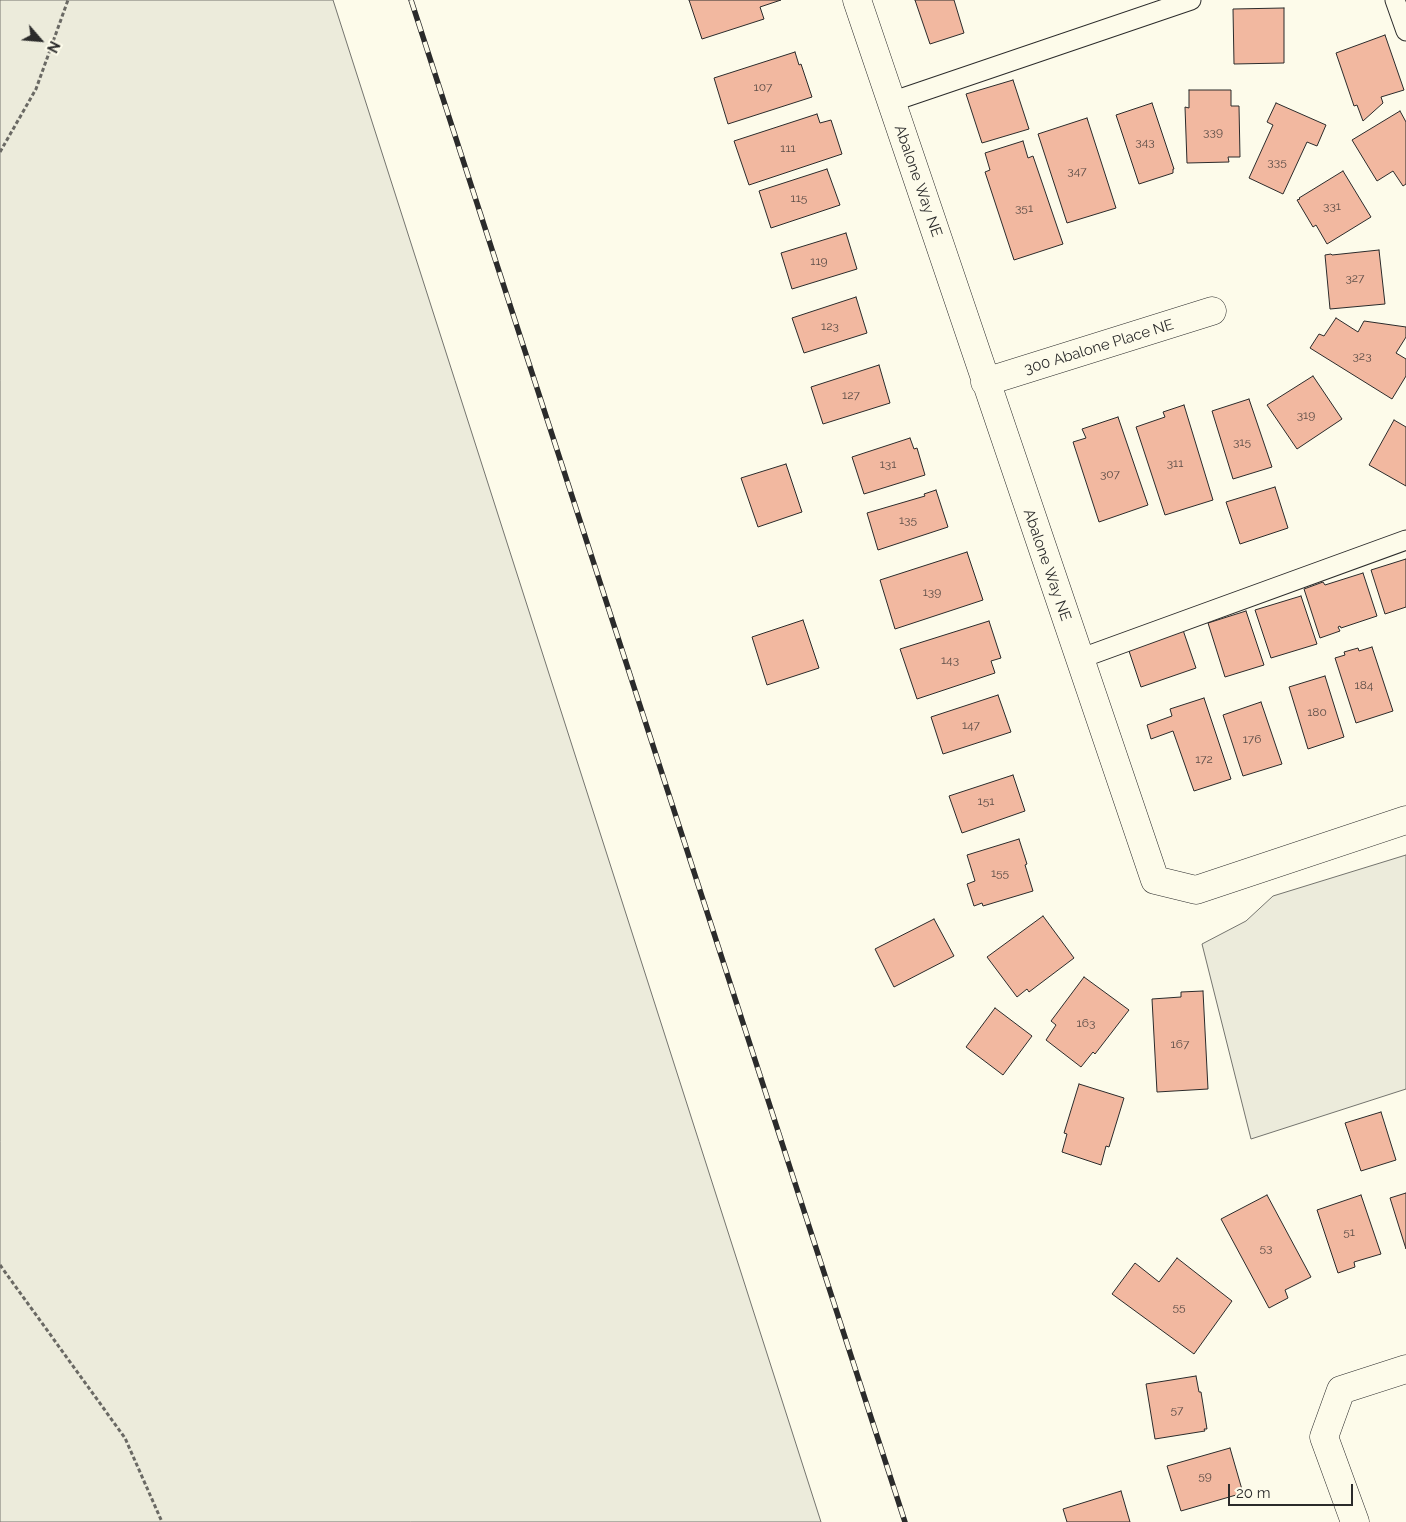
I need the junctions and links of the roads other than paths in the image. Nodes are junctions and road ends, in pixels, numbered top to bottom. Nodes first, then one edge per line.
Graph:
1 (857, 0) edge
2 (1191, 0) edge
3 (1396, 0) edge
4 (1406, 31) edge
5 (891, 102) junction
6 (1212, 311) dead end
7 (985, 382) junction
8 (1406, 540) edge
9 (1079, 659) junction
10 (1406, 820) edge
11 (1406, 1370) edge
12 (1355, 1522) edge

1 - 5 street, Abalone Way NE
2 - 5 lane
3 - 4 lane
5 - 7 street, Abalone Way NE
6 - 7 street, 300 Abalone Place NE
7 - 9 street, Abalone Way NE
8 - 9 lane
9 - 10 street, Abalone Way NE
11 - 12 street

